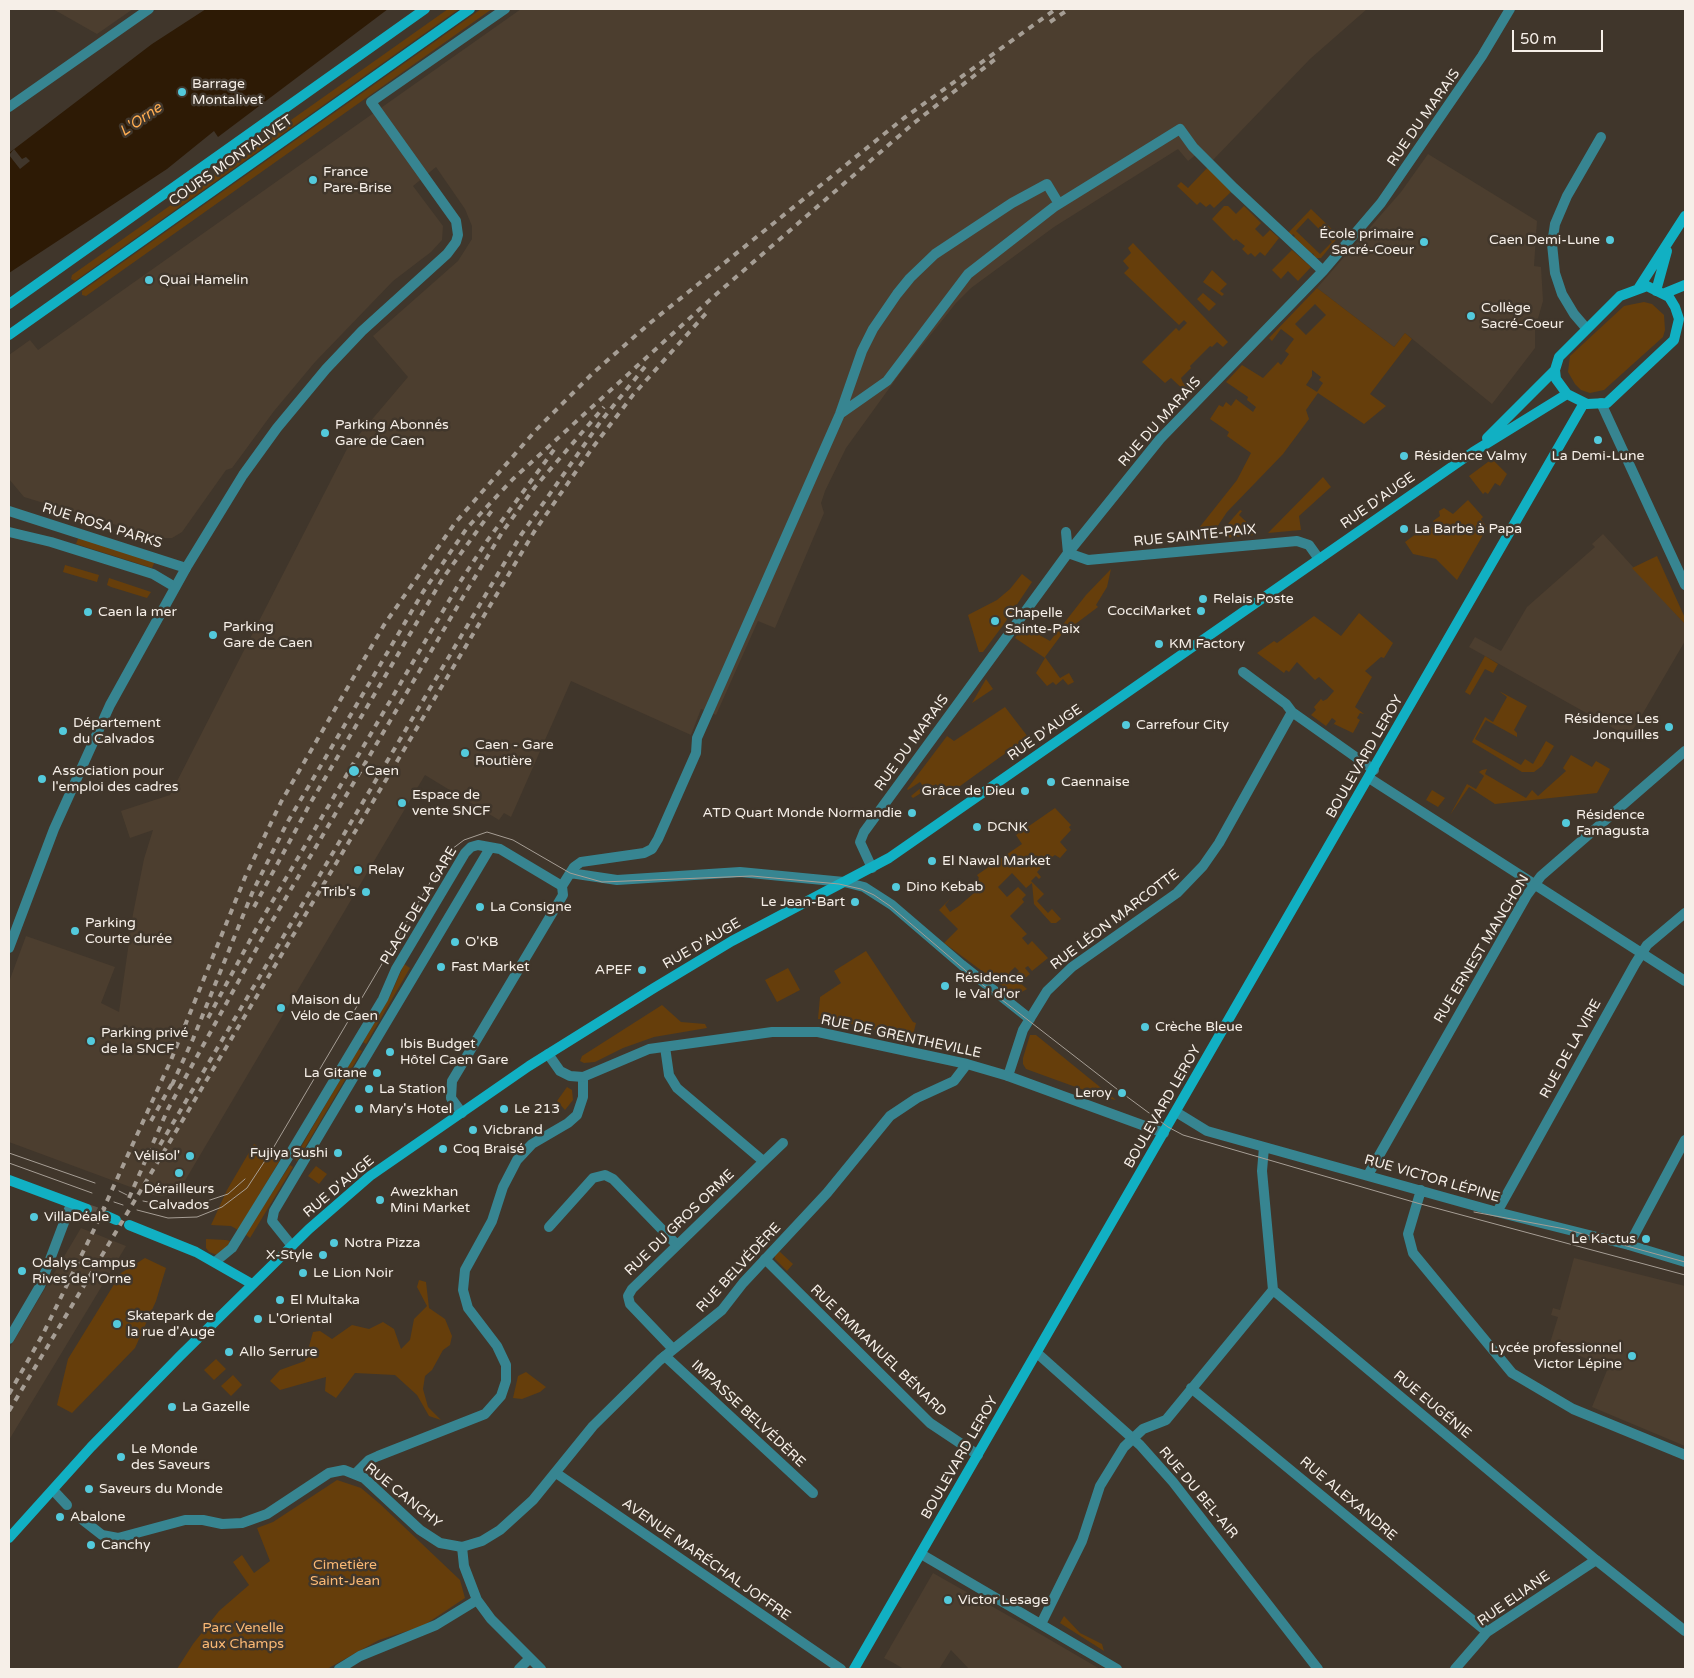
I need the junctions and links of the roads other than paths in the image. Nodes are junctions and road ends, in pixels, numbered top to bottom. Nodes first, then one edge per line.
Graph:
1 (149, 9) edge
2 (426, 9) edge
3 (470, 9) edge
4 (505, 9) edge
5 (1510, 9) edge
6 (9, 107) edge
7 (1601, 137) dead end
8 (1059, 204) junction
9 (1685, 216) edge
10 (1674, 236) junction
11 (1323, 271) junction
12 (1685, 284) edge
13 (1638, 290) junction
14 (1660, 293) junction
15 (9, 304) edge
16 (1682, 325) edge
17 (1586, 328) junction
18 (9, 335) edge
19 (1555, 370) junction
20 (1567, 394) junction
21 (1584, 403) junction
22 (1601, 403) junction
23 (840, 414) junction
24 (1473, 452) junction
25 (9, 511) edge
26 (9, 532) edge
27 (1066, 532) dead end
28 (1068, 553) junction
29 (1319, 559) junction
30 (186, 568) junction
31 (1684, 581) edge
32 (176, 587) junction
33 (1243, 672) dead end
34 (1292, 712) junction
35 (1685, 752) edge
36 (1371, 774) junction
37 (490, 848) junction
38 (872, 868) junction
39 (570, 873) junction
40 (844, 882) junction
41 (1535, 884) junction
42 (562, 886) junction
43 (1685, 913) edge
44 (9, 948) edge
45 (1642, 953) junction
46 (1685, 982) edge
47 (1030, 1018) junction
48 (665, 1047) junction
49 (548, 1054) junction
50 (967, 1064) junction
51 (1008, 1076) junction
52 (583, 1077) junction
53 (1176, 1112) junction
54 (462, 1113) junction
55 (1164, 1133) junction
56 (1685, 1140) edge
57 (783, 1144) dead end
58 (1264, 1147) junction
59 (761, 1164) junction
60 (1368, 1175) junction
61 (9, 1180) edge
62 (1421, 1190) junction
63 (71, 1204) junction
64 (87, 1209) tunnel mouth
65 (1497, 1212) junction
66 (129, 1225) dead end
67 (549, 1226) dead end
68 (677, 1245) junction
69 (1629, 1245) junction
70 (292, 1246) junction
71 (765, 1259) junction
72 (215, 1262) junction
73 (1685, 1262) edge
74 (252, 1284) junction
75 (1273, 1290) junction
76 (9, 1338) edge
77 (669, 1353) junction
78 (1037, 1354) junction
79 (1191, 1388) junction
80 (1132, 1439) junction
81 (978, 1455) junction
82 (1685, 1455) edge
83 (356, 1473) junction
84 (556, 1473) junction
85 (53, 1490) junction
86 (813, 1493) dead end
87 (67, 1505) dead end
88 (79, 1517) dead end
89 (9, 1538) edge
90 (462, 1547) junction
91 (921, 1554) junction
92 (1596, 1560) junction
93 (477, 1600) junction
94 (1040, 1624) junction
95 (1685, 1630) edge
96 (1487, 1632) junction
97 (530, 1658) junction
98 (338, 1669) edge
99 (519, 1669) edge
100 (541, 1669) edge
101 (841, 1669) edge
102 (854, 1669) edge
103 (1117, 1669) edge
104 (1318, 1669) edge
105 (1455, 1669) edge

1 - 6 street
2 - 15 main road, COURS MONTALIVET
3 - 18 main road, COURS MONTALIVET
4 - 30 street
5 - 11 street, RUE DU MARAIS
7 - 17 street
8 - 11 street
8 - 23 street
8 - 23 street
9 - 10 main road
10 - 13 main road
10 - 14 main road
11 - 28 street, RUE DU MARAIS
12 - 14 main road
13 - 14 main road
13 - 17 main road, RUE D'AUGE
14 - 16 main road
16 - 22 main road
17 - 19 main road, RUE D'AUGE
19 - 20 main road
19 - 24 main road, RUE D'AUGE
20 - 21 main road
20 - 24 main road, RUE D'AUGE
21 - 22 main road
21 - 36 main road, BOULEVARD LEROY
22 - 31 street
23 - 39 street
24 - 29 main road, RUE D'AUGE
25 - 30 street, RUE ROSA PARKS
26 - 32 street
27 - 28 street
28 - 29 street, RUE SAINTE-PAIX
28 - 38 street, RUE DU MARAIS
29 - 38 main road, RUE D'AUGE
30 - 32 street
32 - 44 street
33 - 34 street
34 - 36 street
34 - 47 street, RUE LÉON MARCOTTE
35 - 41 street, RUE ERNEST MANCHON
36 - 41 street
36 - 53 main road, BOULEVARD LEROY
37 - 42 street, PLACE DE LA GARE
37 - 70 street
37 - 72 street, PLACE DE LA GARE
38 - 40 main road, RUE D'AUGE
39 - 40 street
39 - 42 street
40 - 47 street
40 - 49 main road, RUE D'AUGE
41 - 45 street
41 - 60 street, RUE ERNEST MANCHON
42 - 54 street
43 - 45 street, RUE DE LA VIRE
45 - 46 street
45 - 65 street, RUE DE LA VIRE
47 - 51 street, RUE LÉON MARCOTTE
48 - 50 street, RUE DE GRENTHEVILLE
48 - 52 street, RUE DE GRENTHEVILLE
48 - 59 street
49 - 52 street
49 - 54 main road, RUE D'AUGE
50 - 51 street, RUE DE GRENTHEVILLE
50 - 71 street, RUE BELVÉDÈRE
51 - 55 street, RUE DE GRENTHEVILLE
52 - 83 street
53 - 55 main road, BOULEVARD LEROY
53 - 58 street, RUE VICTOR LÉPINE
54 - 70 main road, RUE D'AUGE
55 - 78 main road, BOULEVARD LEROY
56 - 69 street
57 - 59 street, RUE DU GROS ORME
58 - 60 street, RUE VICTOR LÉPINE
58 - 75 street
59 - 68 street, RUE DU GROS ORME
60 - 62 street, RUE VICTOR LÉPINE
61 - 63 main road
62 - 65 street, RUE VICTOR LÉPINE
62 - 82 street
63 - 64 main road
63 - 76 street
65 - 69 street, RUE VICTOR LÉPINE
66 - 72 main road
67 - 68 street
68 - 77 street, RUE DU GROS ORME
69 - 73 street, RUE VICTOR LÉPINE
70 - 74 main road, RUE D'AUGE
71 - 77 street, RUE BELVÉDÈRE
71 - 81 street, RUE EMMANUEL BÉNARD
72 - 74 main road
74 - 85 main road, RUE D'AUGE
75 - 79 street
75 - 92 street, RUE EUGÉNIE
77 - 84 street, RUE BELVÉDÈRE
77 - 86 street, IMPASSE BELVÉDÈRE
78 - 80 street, RUE DU BEL-AIR
78 - 81 main road, BOULEVARD LEROY
79 - 80 street
79 - 96 street, RUE ALEXANDRE
80 - 94 street
80 - 104 street, RUE DU BEL-AIR
81 - 91 main road, BOULEVARD LEROY
83 - 88 street, RUE CANCHY
83 - 90 street, RUE CANCHY
84 - 90 street, RUE BELVÉDÈRE
84 - 101 street, AVENUE MARÉCHAL JOFFRE
85 - 87 street
85 - 89 main road, RUE D'AUGE
90 - 93 street
91 - 94 street
91 - 102 main road, BOULEVARD LEROY
92 - 95 street, RUE EUGÉNIE
92 - 96 street, RUE ELIANE
93 - 97 street
93 - 98 street
94 - 103 street
96 - 105 street, RUE ELIANE
97 - 99 street
97 - 100 street

